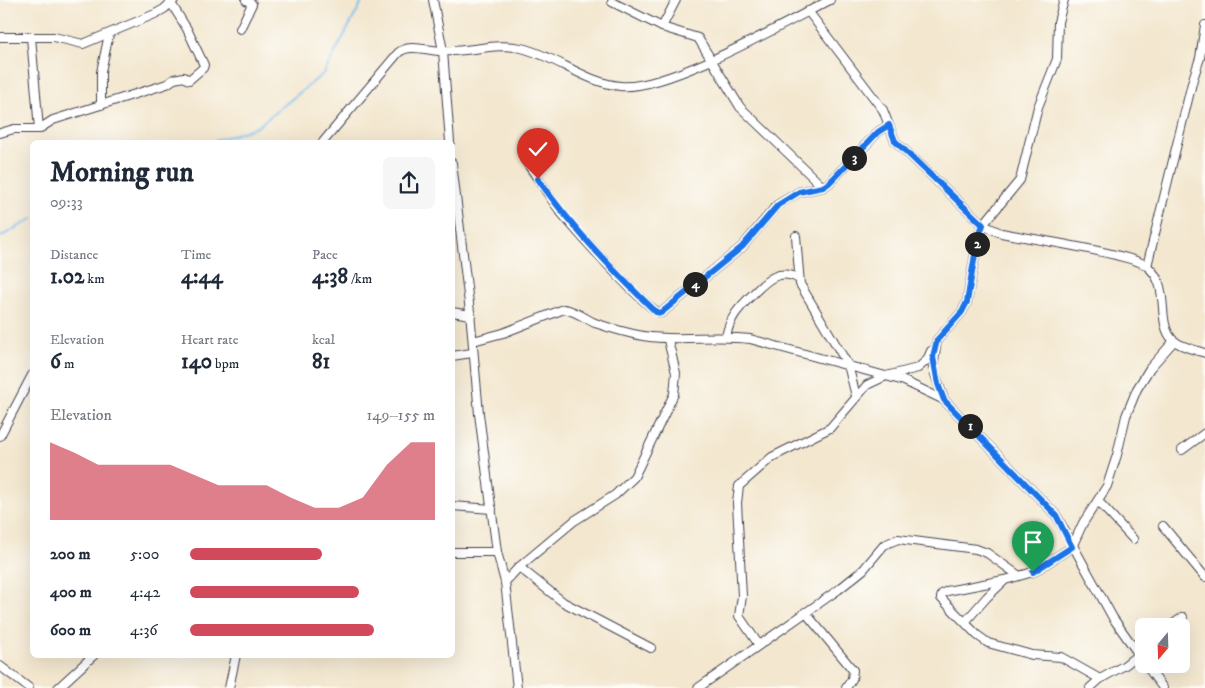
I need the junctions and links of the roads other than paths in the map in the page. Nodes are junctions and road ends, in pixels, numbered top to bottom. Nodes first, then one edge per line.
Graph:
1 (246, 0) edge
2 (433, 0) edge
3 (676, 0) edge
4 (830, 0) edge
5 (1064, 0) edge
6 (172, 2) edge
7 (612, 2) dead end
8 (808, 11) junction
9 (1205, 25) edge
10 (662, 27) junction
11 (240, 29) dead end
12 (108, 34) junction
13 (0, 37) edge
14 (31, 37) junction
15 (443, 51) junction
16 (710, 59) junction
17 (101, 105) junction
18 (889, 125) junction
19 (39, 128) junction
20 (0, 133) edge
21 (325, 140) edge
22 (450, 140) edge
23 (525, 160) dead end
24 (455, 187) edge
25 (823, 187) junction
26 (983, 225) junction
27 (796, 236) dead end
28 (1147, 266) junction
29 (799, 279) junction
30 (455, 312) edge
31 (471, 315) junction
32 (726, 337) junction
33 (668, 340) junction
34 (937, 340) junction
35 (473, 341) junction
36 (1174, 341) junction
37 (472, 353) junction
38 (1205, 353) edge
39 (455, 356) edge
40 (848, 366) junction
41 (886, 376) junction
42 (30, 379) edge
43 (856, 396) junction
44 (944, 400) junction
45 (1205, 433) edge
46 (0, 436) edge
47 (1182, 450) dead end
48 (1098, 501) junction
49 (455, 506) edge
50 (492, 509) junction
51 (1163, 526) dead end
52 (1133, 539) dead end
53 (1072, 547) junction
54 (455, 552) edge
55 (498, 552) junction
56 (519, 567) junction
57 (1018, 576) junction
58 (1205, 577) edge
59 (1005, 580) junction
60 (506, 582) junction
61 (804, 612) junction
62 (965, 622) junction
63 (759, 645) junction
64 (1135, 645) edge
65 (651, 648) dead end
66 (1135, 656) edge
67 (91, 658) edge
68 (234, 658) edge
69 (0, 666) edge
70 (1152, 673) edge
71 (1100, 678) junction
72 (29, 688) edge
73 (58, 688) edge
74 (229, 688) edge
75 (517, 688) edge
76 (698, 688) edge
77 (846, 688) edge
78 (1090, 688) edge
79 (1163, 688) edge

1 - 11 street
2 - 15 street
3 - 10 street
4 - 8 street
5 - 26 street
6 - 12 street
6 - 17 street
7 - 10 street
8 - 16 street
8 - 18 street
9 - 28 street
10 - 16 street
12 - 14 street
12 - 17 street
13 - 14 street
14 - 19 street
15 - 16 street
15 - 21 street
15 - 22 street
16 - 25 street
17 - 19 street
18 - 25 street
18 - 26 street
19 - 20 street
23 - 25 street
24 - 31 street
26 - 28 street
26 - 34 street
27 - 29 street
28 - 36 street
29 - 32 street
29 - 40 street
30 - 31 street
31 - 35 street
32 - 33 street
32 - 40 street
33 - 35 street
33 - 56 street
34 - 41 street
34 - 44 street
35 - 37 street
36 - 38 street
36 - 48 street
37 - 39 street
37 - 50 street
40 - 41 street
40 - 43 street
41 - 43 street
41 - 44 street
42 - 46 street
43 - 63 street
44 - 53 street
45 - 47 street
48 - 52 street
48 - 53 street
49 - 50 street
50 - 55 street
51 - 58 street
53 - 57 street
53 - 64 street
54 - 55 street
55 - 60 street
56 - 60 street
56 - 65 street
57 - 59 street
57 - 61 street
59 - 62 street
59 - 62 street
60 - 75 street
61 - 63 street
61 - 77 street
62 - 71 street
63 - 76 street
66 - 71 street
67 - 73 street
68 - 74 street
69 - 72 street
70 - 79 street
71 - 78 street

